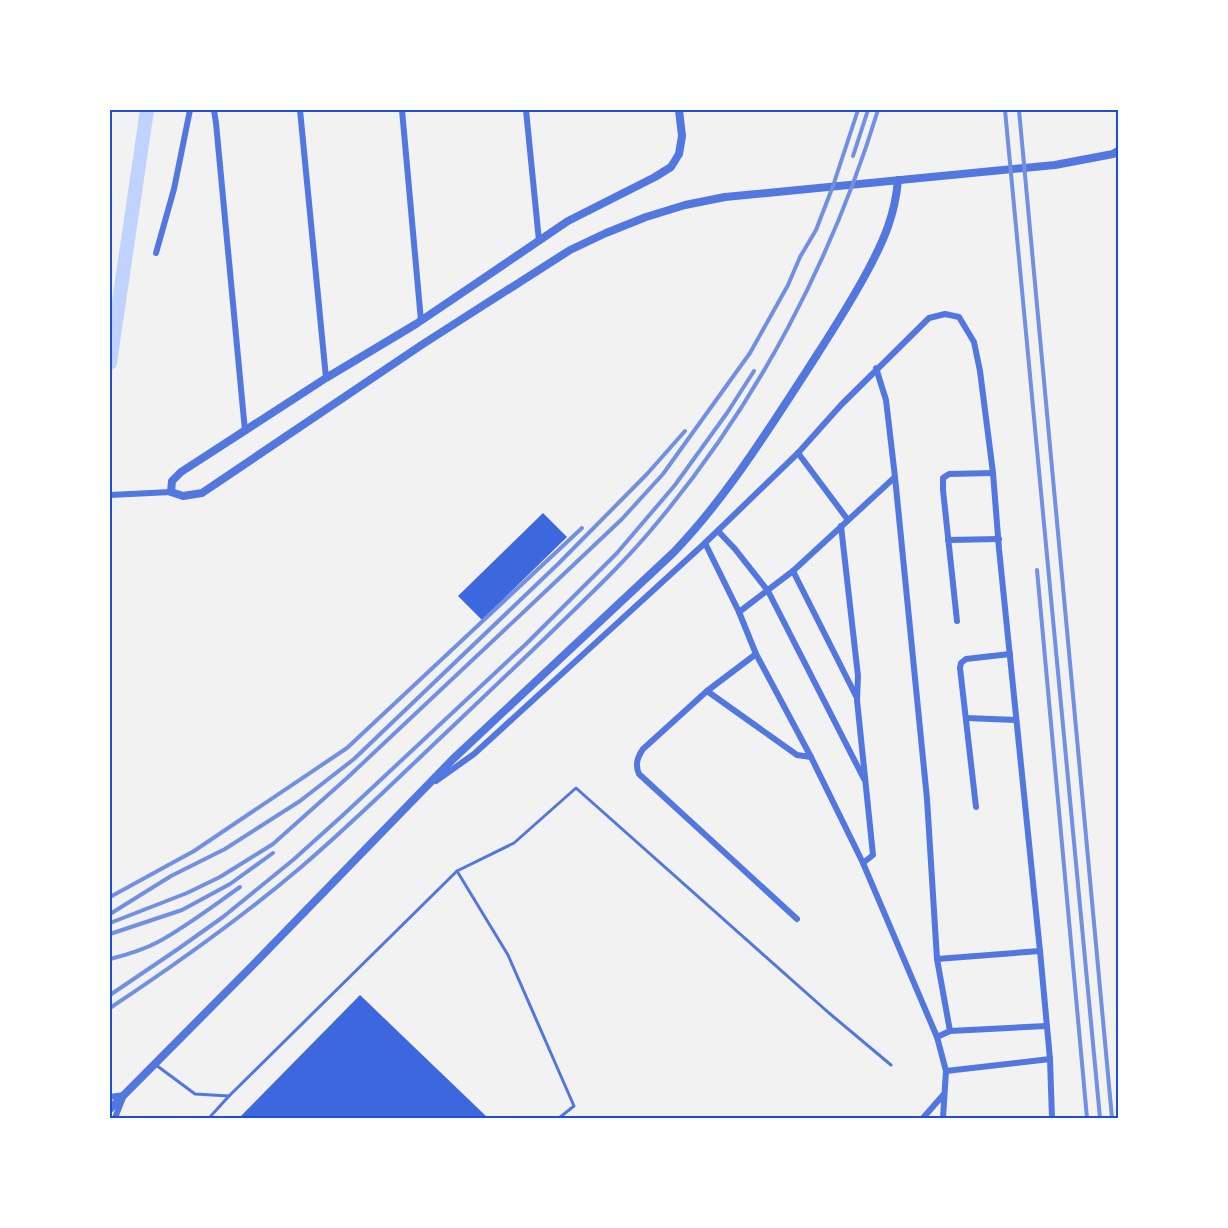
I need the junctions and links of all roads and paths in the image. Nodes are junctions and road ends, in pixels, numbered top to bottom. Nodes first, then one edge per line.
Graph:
1 (190, 110) edge
2 (214, 110) edge
3 (300, 110) edge
4 (402, 110) edge
5 (526, 110) edge
6 (679, 110) edge
7 (1119, 151) edge
8 (898, 180) junction
9 (539, 241) junction
10 (156, 252) dead end
11 (421, 321) junction
12 (876, 368) junction
13 (326, 378) junction
14 (245, 431) junction
15 (798, 453) junction
16 (993, 473) junction
17 (895, 477) junction
18 (171, 492) junction
19 (110, 495) edge
20 (848, 520) junction
21 (841, 526) junction
22 (718, 531) junction
23 (999, 539) junction
24 (948, 540) junction
25 (705, 543) junction
26 (793, 571) junction
27 (768, 591) junction
28 (739, 612) junction
29 (957, 621) dead end
30 (756, 654) junction
31 (1010, 654) junction
32 (707, 691) junction
33 (857, 700) junction
34 (966, 718) junction
35 (1016, 720) junction
36 (811, 758) junction
37 (866, 783) junction
38 (424, 789) junction
39 (976, 807) dead end
40 (863, 863) junction
41 (457, 871) junction
42 (797, 919) dead end
43 (1040, 951) junction
44 (937, 959) junction
45 (1046, 1026) junction
46 (950, 1031) junction
47 (937, 1037) junction
48 (1050, 1059) junction
49 (155, 1064) junction
50 (891, 1065) dead end
51 (946, 1071) junction
52 (945, 1094) junction
53 (124, 1095) junction
54 (229, 1096) junction
55 (111, 1104) edge
56 (115, 1119) edge
57 (209, 1119) edge
58 (559, 1119) edge
59 (923, 1119) edge
60 (943, 1119) edge
61 (1052, 1119) edge

1 - 10 street
2 - 14 street
3 - 13 street
4 - 11 street
5 - 9 street
6 - 9 street
7 - 8 street
8 - 18 street
8 - 38 street
9 - 11 street
11 - 13 street
12 - 15 street
12 - 16 street
12 - 17 street
13 - 14 street
14 - 18 street
15 - 20 street
15 - 22 street
16 - 23 street
16 - 24 street
17 - 20 street
17 - 44 street
18 - 19 street
20 - 21 street
21 - 26 street
21 - 33 street
22 - 25 street
22 - 27 street
23 - 24 street
23 - 31 street
24 - 29 street
25 - 28 street
25 - 38 street
26 - 27 street
26 - 33 street
27 - 28 street
27 - 37 street
28 - 30 street
30 - 32 street
30 - 36 street
31 - 34 street
31 - 35 street
32 - 36 street
32 - 42 street
33 - 37 street
34 - 35 street
34 - 39 street
35 - 43 street
36 - 40 street
37 - 40 street
38 - 49 street
40 - 47 street
41 - 50 lane
41 - 54 lane
41 - 58 lane
43 - 44 street
43 - 45 street
44 - 46 street
45 - 46 street
45 - 48 street
46 - 47 street
47 - 51 street
48 - 51 street
48 - 61 street
49 - 53 street
49 - 54 lane
51 - 52 street
52 - 59 street
52 - 60 street
53 - 55 street
53 - 56 street
54 - 57 lane

